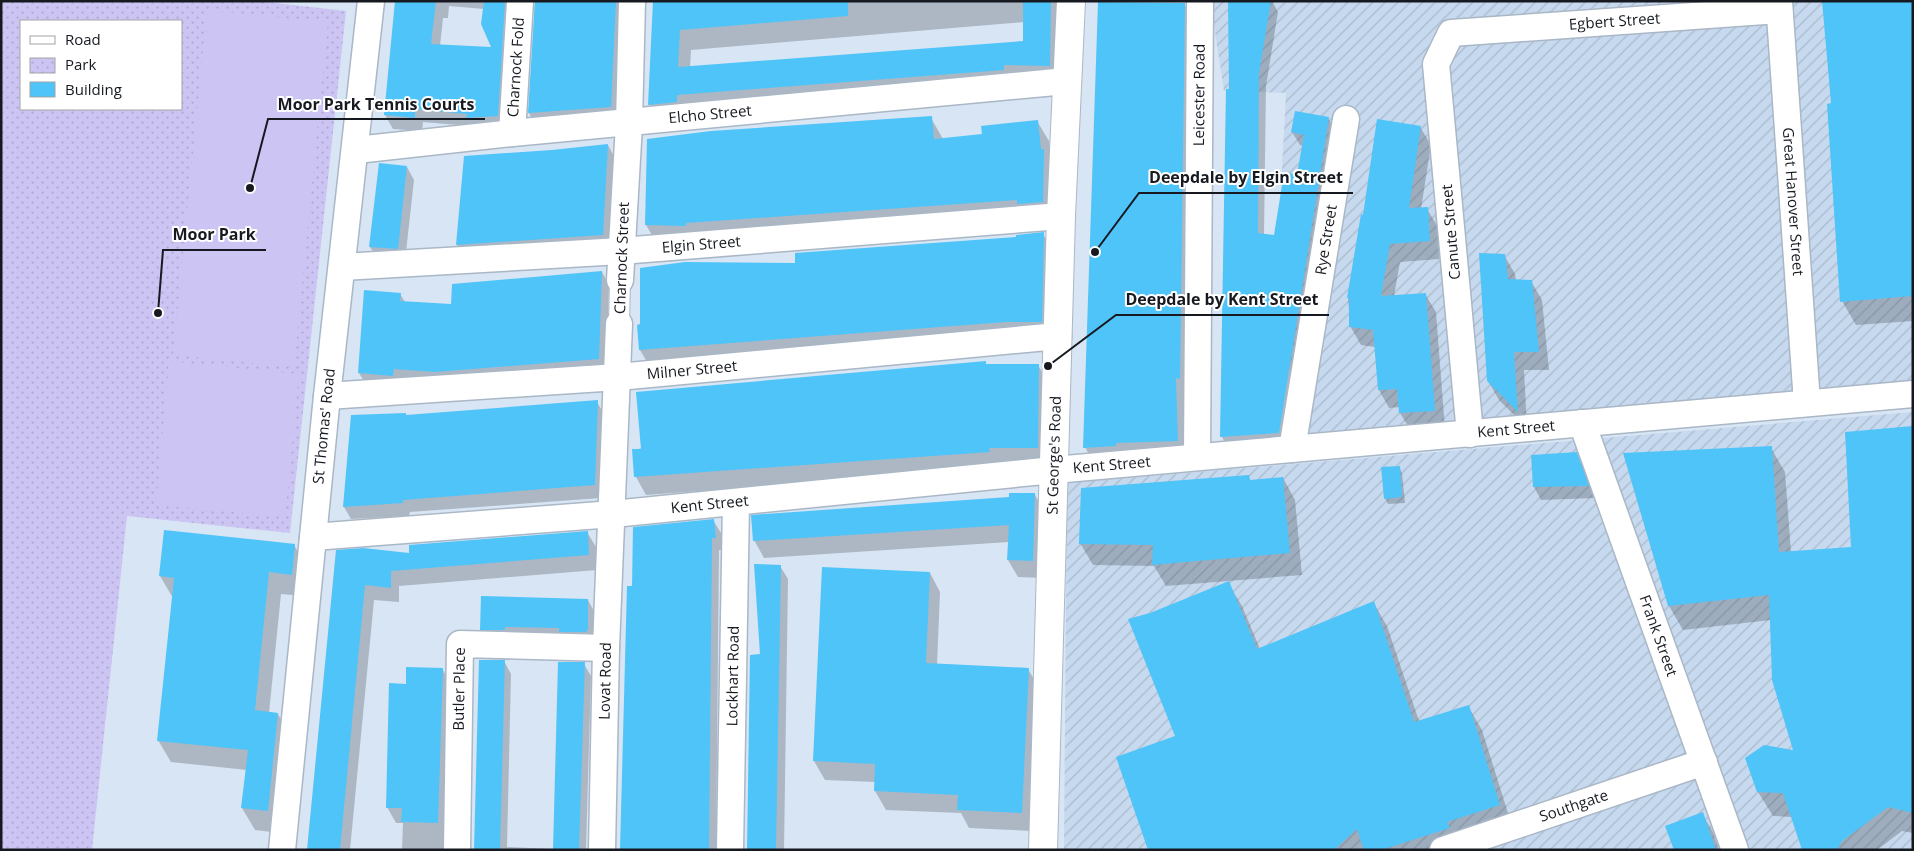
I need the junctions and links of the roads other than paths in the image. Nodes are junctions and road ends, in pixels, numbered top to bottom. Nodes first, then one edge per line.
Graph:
1 (371, 1) edge
2 (520, 1) edge
3 (632, 1) edge
4 (1071, 1) edge
5 (1200, 1) edge
6 (1779, 6) edge
7 (1451, 33) joint
8 (1066, 80) junction
9 (1346, 119) dead end
10 (629, 124) junction
11 (512, 133) junction
12 (356, 150) junction
13 (1061, 216) junction
14 (621, 251) junction
15 (342, 267) junction
16 (620, 280) joint
17 (619, 324) joint
18 (1058, 336) junction
19 (618, 377) junction
20 (1913, 394) edge
21 (327, 396) junction
22 (1807, 403) junction
23 (1582, 423) junction
24 (1470, 434) junction
25 (1292, 449) junction
26 (1197, 457) junction
27 (1054, 470) junction
28 (736, 503) junction
29 (613, 514) junction
30 (313, 537) junction
31 (606, 648) junction
32 (1704, 762) junction
33 (282, 850) edge
34 (457, 850) edge
35 (602, 850) edge
36 (730, 850) edge
37 (1043, 850) edge
38 (1443, 850) edge
39 (1736, 850) edge

1 - 12 street, St Thomas' Road
2 - 11 street, Charnock Fold
3 - 10 street, Charnock Street
4 - 8 street, St George's Road
5 - 26 street, Leicester Road
6 - 7 street, Egbert Street
6 - 22 street, Great Hanover Street
7 - 24 street, Canute Street
8 - 10 street, Elcho Street
8 - 13 street, St George's Road
9 - 25 street, Rye Street
10 - 11 street, Elcho Street
10 - 14 street, Charnock Street
11 - 12 street, Elcho Street
12 - 15 street, St Thomas' Road
13 - 14 street, Elgin Street
13 - 18 street, St George's Road
14 - 15 street, Elgin Street
14 - 16 street, Charnock Street
15 - 21 street, St Thomas' Road
16 - 17 street, Charnock Street
17 - 19 street, Charnock Street
18 - 19 street, Milner Street
18 - 27 street, St George's Road
19 - 21 street, Milner Street
19 - 29 street, Charnock Street
20 - 22 street, Kent Street
21 - 30 street, St Thomas' Road
22 - 23 street, Kent Street
23 - 24 street, Kent Street
23 - 32 street, Frank Street
24 - 25 street, Kent Street
25 - 26 street, Kent Street
26 - 27 street, Kent Street
27 - 28 street, Kent Street
27 - 37 street, St George's Road
28 - 29 street, Kent Street
28 - 36 street, Lockhart Road
29 - 30 street, Kent Street
29 - 31 street, Lovat Road
30 - 33 street, St Thomas' Road
31 - 34 street, Butler Place
31 - 35 street, Lovat Road
32 - 38 street, Southgate
32 - 39 street, Frank Street

